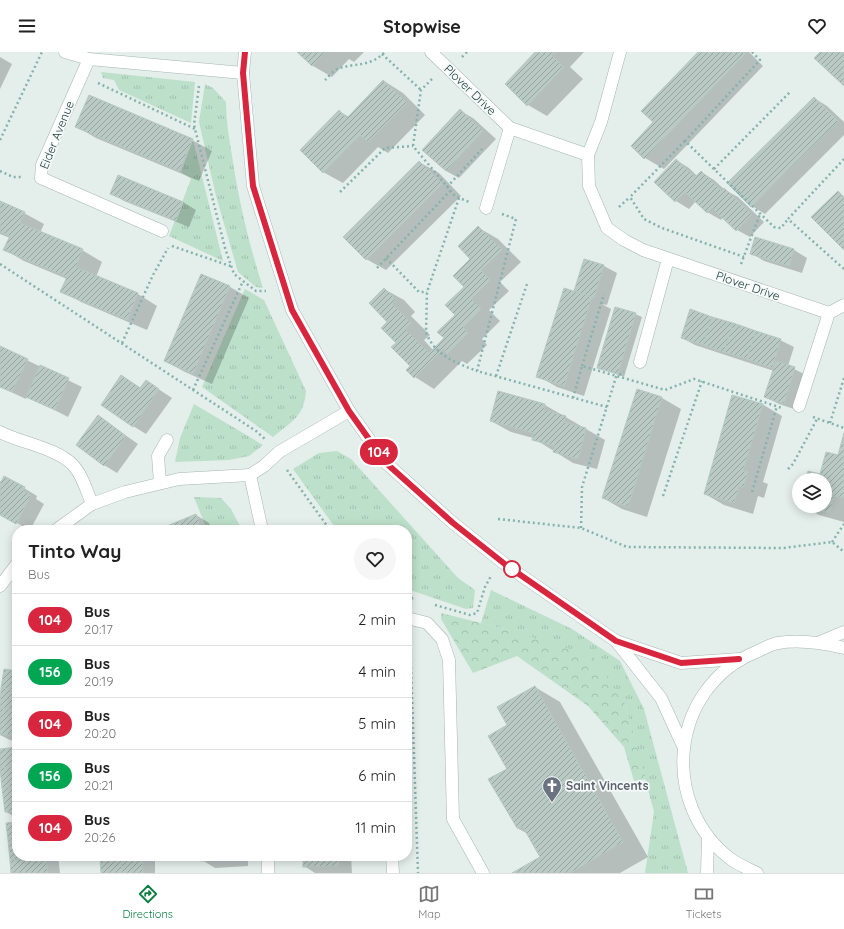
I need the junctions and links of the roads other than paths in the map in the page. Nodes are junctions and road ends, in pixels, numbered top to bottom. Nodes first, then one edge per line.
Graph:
1 (65, 52) edge
2 (245, 52) edge
3 (430, 52) edge
4 (620, 52) edge
5 (89, 59) junction
6 (243, 73) junction
7 (510, 128) junction
8 (588, 155) junction
9 (486, 208) road end
10 (162, 231) dead end
11 (668, 259) junction
12 (844, 305) edge
13 (829, 313) junction
14 (640, 362) road end
15 (799, 406) road end
16 (349, 411) junction
17 (0, 432) edge
18 (167, 440) dead end
19 (250, 475) junction
20 (160, 483) junction
21 (92, 504) junction
22 (63, 525) edge
23 (261, 525) edge
24 (12, 570) edge
25 (0, 586) edge
26 (412, 619) edge
27 (844, 632) edge
28 (616, 641) junction
29 (820, 642) junction
30 (844, 648) edge
31 (739, 659) junction
32 (683, 746) junction
33 (708, 837) junction
34 (268, 861) edge
35 (392, 861) edge
36 (268, 873) edge
37 (393, 873) edge
38 (483, 873) edge
39 (706, 873) edge
40 (756, 873) edge

1 - 5 street
2 - 6 street
3 - 7 street, Plover Drive
4 - 8 street, Plover Drive
5 - 6 street
5 - 10 street, Eider Avenue
6 - 16 street
7 - 8 street, Plover Drive
7 - 9 street
8 - 11 street, Plover Drive
11 - 13 street, Plover Drive
11 - 14 street
12 - 13 street
13 - 15 street
16 - 19 street
16 - 28 street
17 - 21 street
18 - 20 street
19 - 20 street
19 - 23 street
20 - 21 street
21 - 22 street
24 - 25 street
26 - 38 street
27 - 29 street
28 - 31 street
28 - 32 street
29 - 30 street
29 - 31 street
31 - 32 street
32 - 33 street
33 - 39 street
33 - 40 street
34 - 36 street
35 - 37 street

